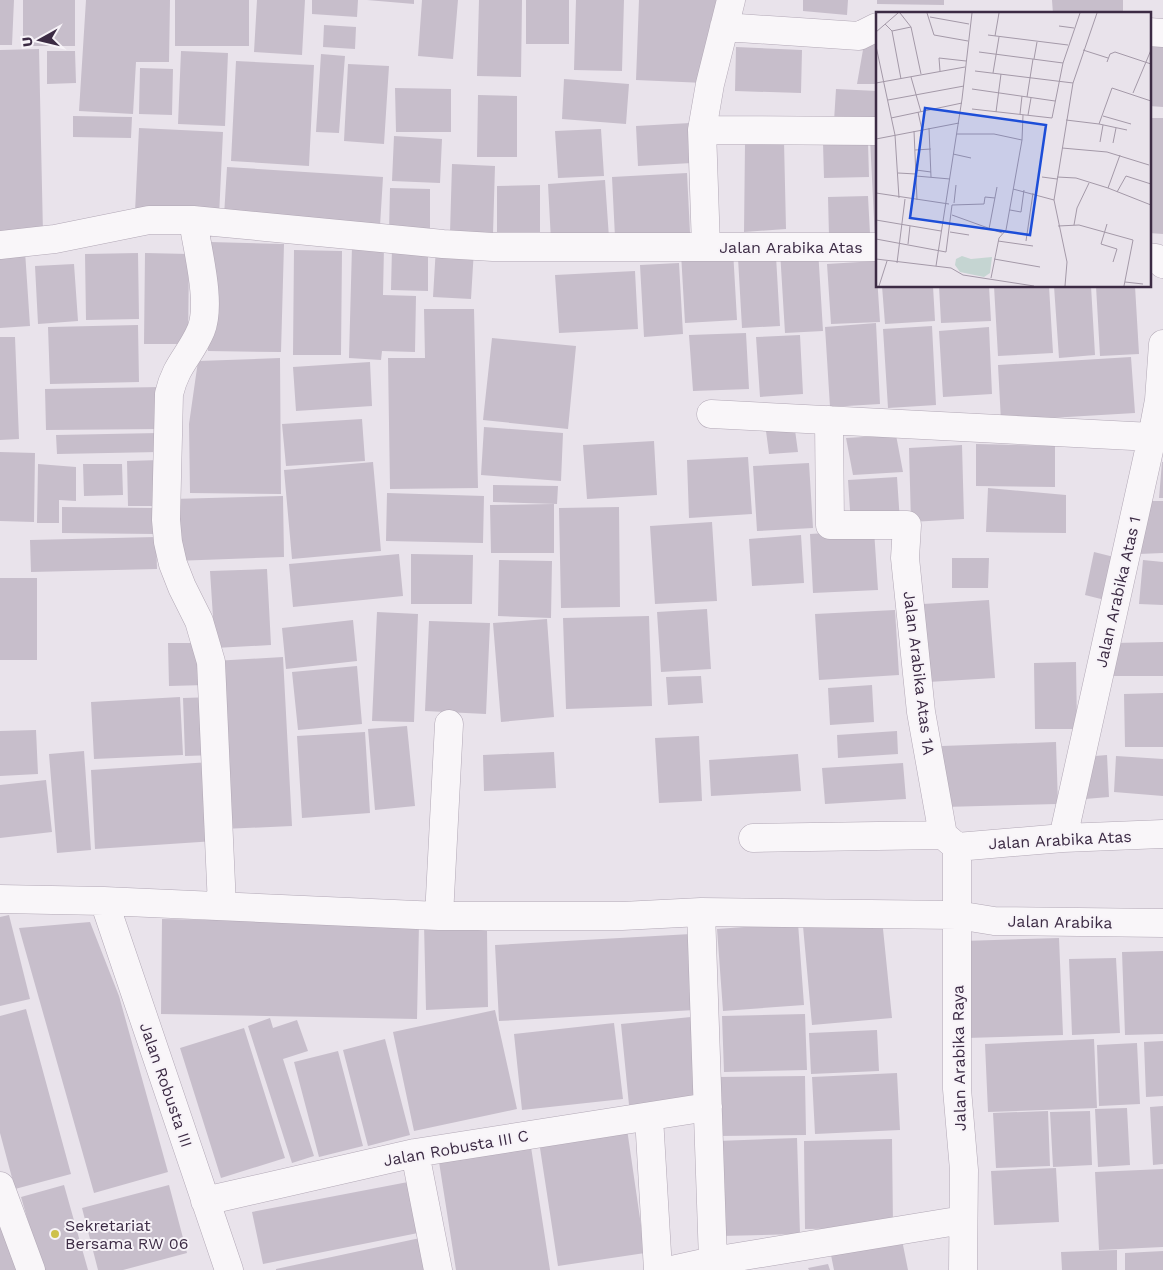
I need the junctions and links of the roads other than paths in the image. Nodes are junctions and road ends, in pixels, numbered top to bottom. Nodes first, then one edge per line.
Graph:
1 (731, 0) edge
2 (724, 27) junction
3 (876, 28) edge
4 (1150, 32) edge
5 (1163, 33) edge
6 (702, 130) junction
7 (876, 131) edge
8 (193, 220) junction
9 (0, 245) edge
10 (706, 247) junction
11 (876, 247) edge
12 (1150, 257) edge
13 (1163, 264) edge
14 (1163, 344) edge
15 (712, 414) dead end
16 (829, 420) junction
17 (1152, 437) junction
18 (449, 724) dead end
19 (1163, 834) edge
20 (753, 838) dead end
21 (1062, 838) junction
22 (950, 841) junction
23 (0, 899) edge
24 (104, 900) junction
25 (222, 906) junction
26 (701, 912) junction
27 (957, 915) junction
28 (439, 916) junction
29 (1163, 923) edge
30 (708, 1107) junction
31 (649, 1117) junction
32 (415, 1153) junction
33 (0, 1186) edge
34 (205, 1201) junction
35 (963, 1220) junction
36 (691, 1267) edge
37 (227, 1269) edge
38 (30, 1270) edge
39 (438, 1270) edge
40 (658, 1270) edge
41 (964, 1270) edge

1 - 2 street
2 - 3 street
2 - 6 street
4 - 5 street
6 - 7 street
6 - 10 street
8 - 9 street, Jalan Arabika Atas
8 - 10 street, Jalan Arabika Atas
8 - 25 street
10 - 11 street, Jalan Arabika Atas
12 - 13 street
14 - 17 street, Jalan Arabika Atas 1
15 - 16 street
16 - 17 street
16 - 22 street, Jalan Arabika Atas 1A
17 - 21 street, Jalan Arabika Atas 1
18 - 28 street
19 - 21 street, Jalan Arabika Atas
20 - 22 street, Jalan Arabika Atas
21 - 22 street, Jalan Arabika Atas
22 - 27 street, Jalan Arabika Raya
23 - 24 street, Jalan Arabika
24 - 25 street, Jalan Arabika
24 - 34 street, Jalan Robusta III
25 - 28 street, Jalan Arabika
26 - 27 street, Jalan Arabika
26 - 28 street, Jalan Arabika
26 - 30 street
27 - 29 street, Jalan Arabika
27 - 35 street, Jalan Arabika Raya
30 - 31 street, Jalan Robusta III C
30 - 36 street
31 - 32 street, Jalan Robusta III C
31 - 40 street
32 - 34 street, Jalan Robusta III C
32 - 39 street
33 - 38 street
34 - 37 street, Jalan Robusta III
35 - 36 street
35 - 41 street, Jalan Arabika Raya

